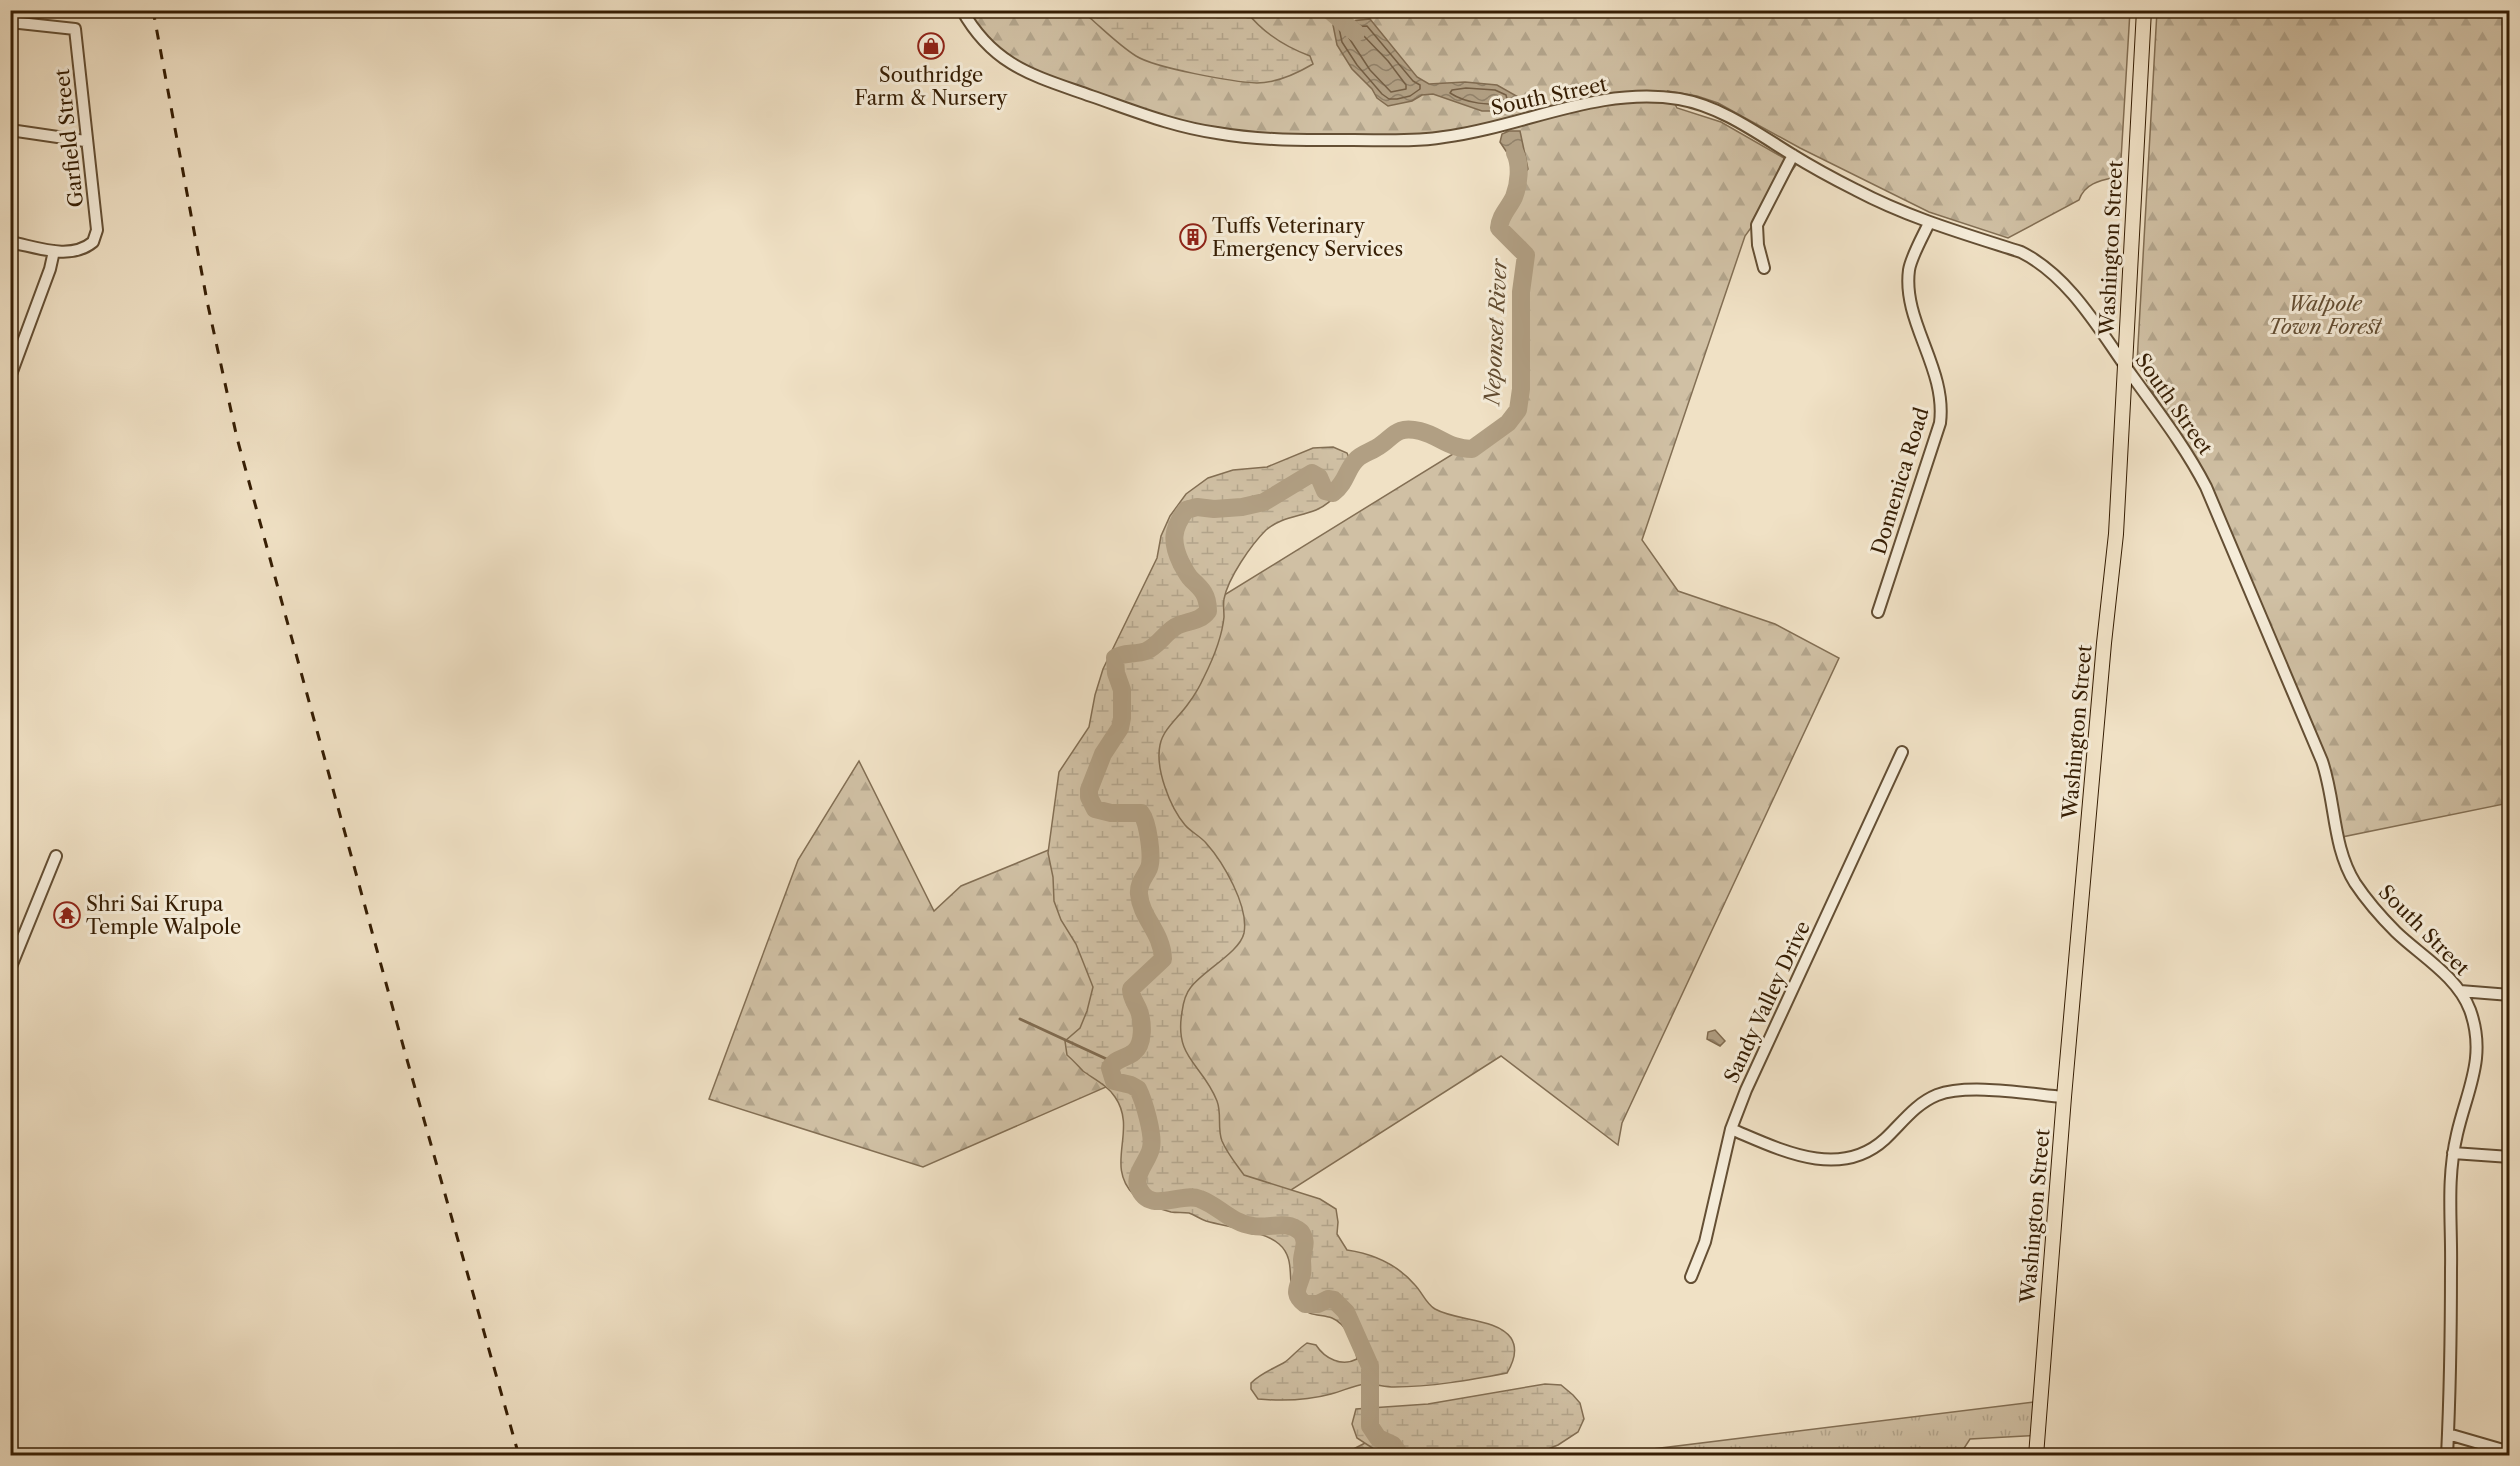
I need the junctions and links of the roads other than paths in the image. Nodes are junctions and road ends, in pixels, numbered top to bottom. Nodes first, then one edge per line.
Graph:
1 (962, 10) edge
2 (2144, 10) edge
3 (10, 22) edge
4 (10, 130) edge
5 (85, 141) junction
6 (1793, 155) junction
7 (1929, 223) junction
8 (10, 242) edge
9 (54, 251) junction
10 (1764, 268) dead end
11 (2124, 364) junction
12 (11, 375) edge
13 (1878, 612) dead end
14 (1902, 752) dead end
15 (56, 856) dead end
16 (10, 969) edge
17 (2460, 991) junction
18 (2510, 995) edge
19 (2064, 1097) junction
20 (1731, 1129) junction
21 (2453, 1153) junction
22 (2510, 1157) edge
23 (1692, 1277) dead end
24 (2448, 1434) junction
25 (2510, 1452) edge
26 (2036, 1455) edge
27 (2447, 1455) edge

1 - 6 street, South Street
2 - 11 main road, Washington Street
3 - 5 street, Garfield Street
4 - 5 street
5 - 9 street, Garfield Street
6 - 7 street, South Street
6 - 10 street
7 - 11 street, South Street
7 - 13 street, Domenica Road
8 - 9 street
9 - 12 street
11 - 17 street, South Street
11 - 19 main road, Washington Street
14 - 20 street, Sandy Valley Drive
15 - 16 street
17 - 18 street
17 - 21 street, South Street
19 - 20 street
19 - 26 main road, Washington Street
20 - 23 street, Sandy Valley Drive
21 - 22 street
21 - 24 street, South Street
24 - 25 street
24 - 27 street, South Street

